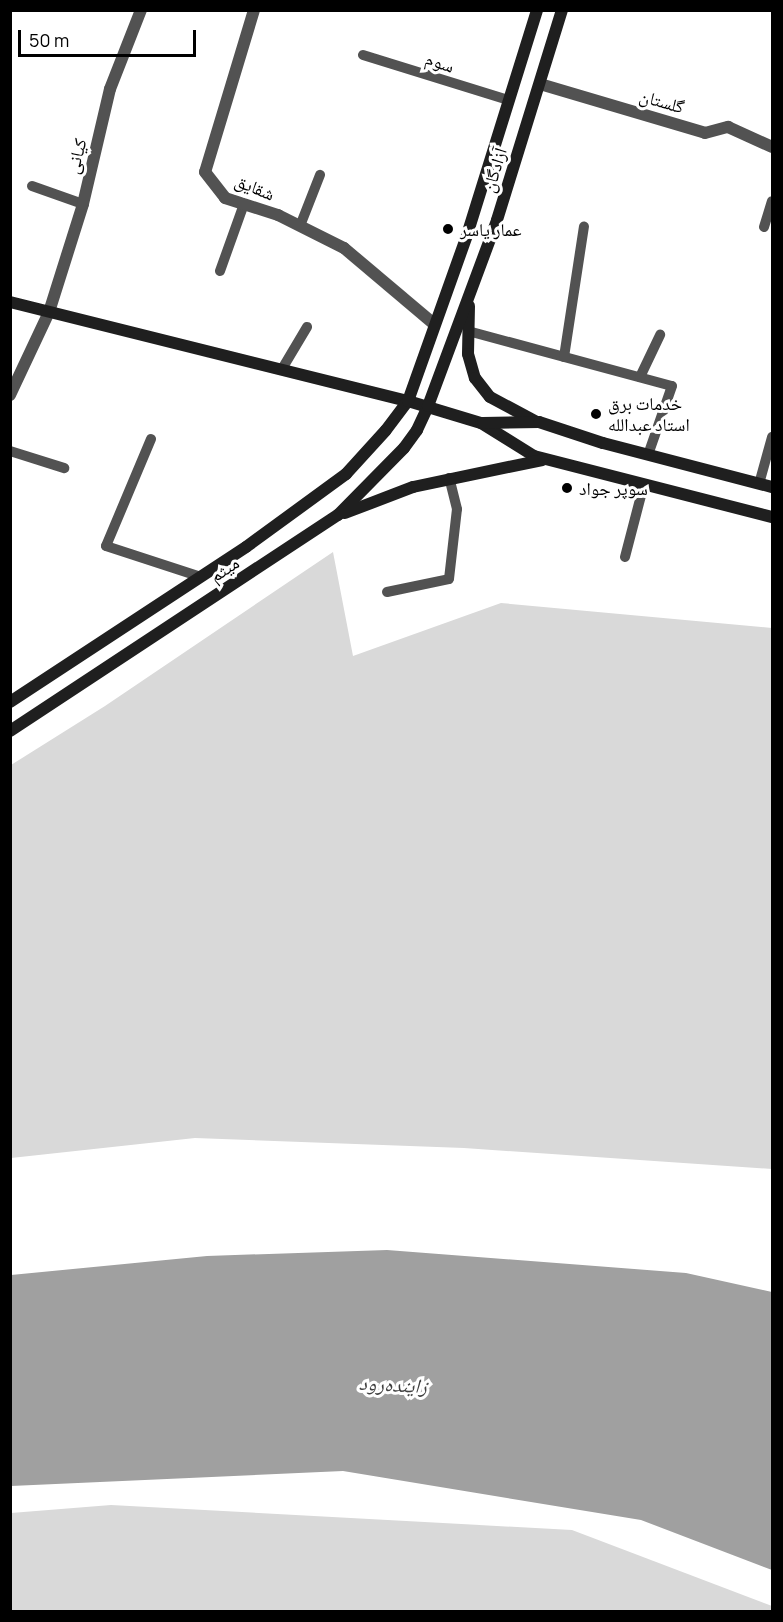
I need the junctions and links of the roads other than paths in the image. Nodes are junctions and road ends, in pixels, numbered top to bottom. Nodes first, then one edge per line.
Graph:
1 (141, 10) edge
2 (254, 10) edge
3 (537, 10) edge
4 (562, 10) edge
5 (363, 55) dead end
6 (540, 84) junction
7 (508, 100) junction
8 (772, 147) edge
9 (320, 175) dead end
10 (32, 186) dead end
11 (772, 201) edge
12 (83, 204) junction
13 (244, 204) junction
14 (300, 226) junction
15 (584, 227) dead end
16 (764, 227) dead end
17 (220, 271) dead end
18 (471, 290) junction
19 (10, 302) edge
20 (49, 312) junction
21 (434, 324) junction
22 (307, 327) dead end
23 (468, 331) junction
24 (660, 335) dead end
25 (564, 357) junction
26 (282, 369) junction
27 (640, 377) junction
28 (10, 395) edge
29 (408, 401) junction
30 (428, 406) junction
31 (539, 422) junction
32 (482, 423) junction
33 (772, 437) edge
34 (151, 439) dead end
35 (10, 451) edge
36 (648, 455) junction
37 (548, 459) junction
38 (64, 468) dead end
39 (449, 478) junction
40 (644, 484) junction
41 (759, 484) junction
42 (772, 487) edge
43 (338, 515) junction
44 (772, 517) edge
45 (625, 557) dead end
46 (201, 577) junction
47 (387, 592) dead end
48 (10, 702) edge
49 (10, 731) edge

1 - 12 street, کیانی
2 - 13 street, شقایق
3 - 7 main road, آزادگان
4 - 6 main road, آزادگان
5 - 7 lane, سوم
6 - 8 street, گلستان
6 - 18 main road, آزادگان
7 - 21 main road, آزادگان
9 - 14 lane
10 - 12 lane
11 - 16 lane
12 - 20 street, کیانی
13 - 14 street, شقایق
13 - 17 lane
14 - 21 street, شقایق
15 - 25 lane
18 - 23 main road
18 - 30 main road, آزادگان
19 - 20 main road
20 - 26 main road
20 - 28 street, کیانی
21 - 29 main road, آزادگان
22 - 26 lane
23 - 25 lane
23 - 31 main road
24 - 27 lane
25 - 27 lane
26 - 29 main road
27 - 36 lane
29 - 30 main road
29 - 46 main road, میثم
30 - 32 main road
30 - 43 main road, میثم
31 - 32 main road
31 - 36 main road
32 - 37 main road
33 - 41 lane
34 - 46 lane
35 - 38 lane
36 - 41 main road
37 - 39 main road
37 - 40 main road
39 - 43 main road
39 - 47 lane
40 - 44 main road
40 - 45 lane
41 - 42 main road
43 - 49 main road, میثم
46 - 48 main road, میثم

